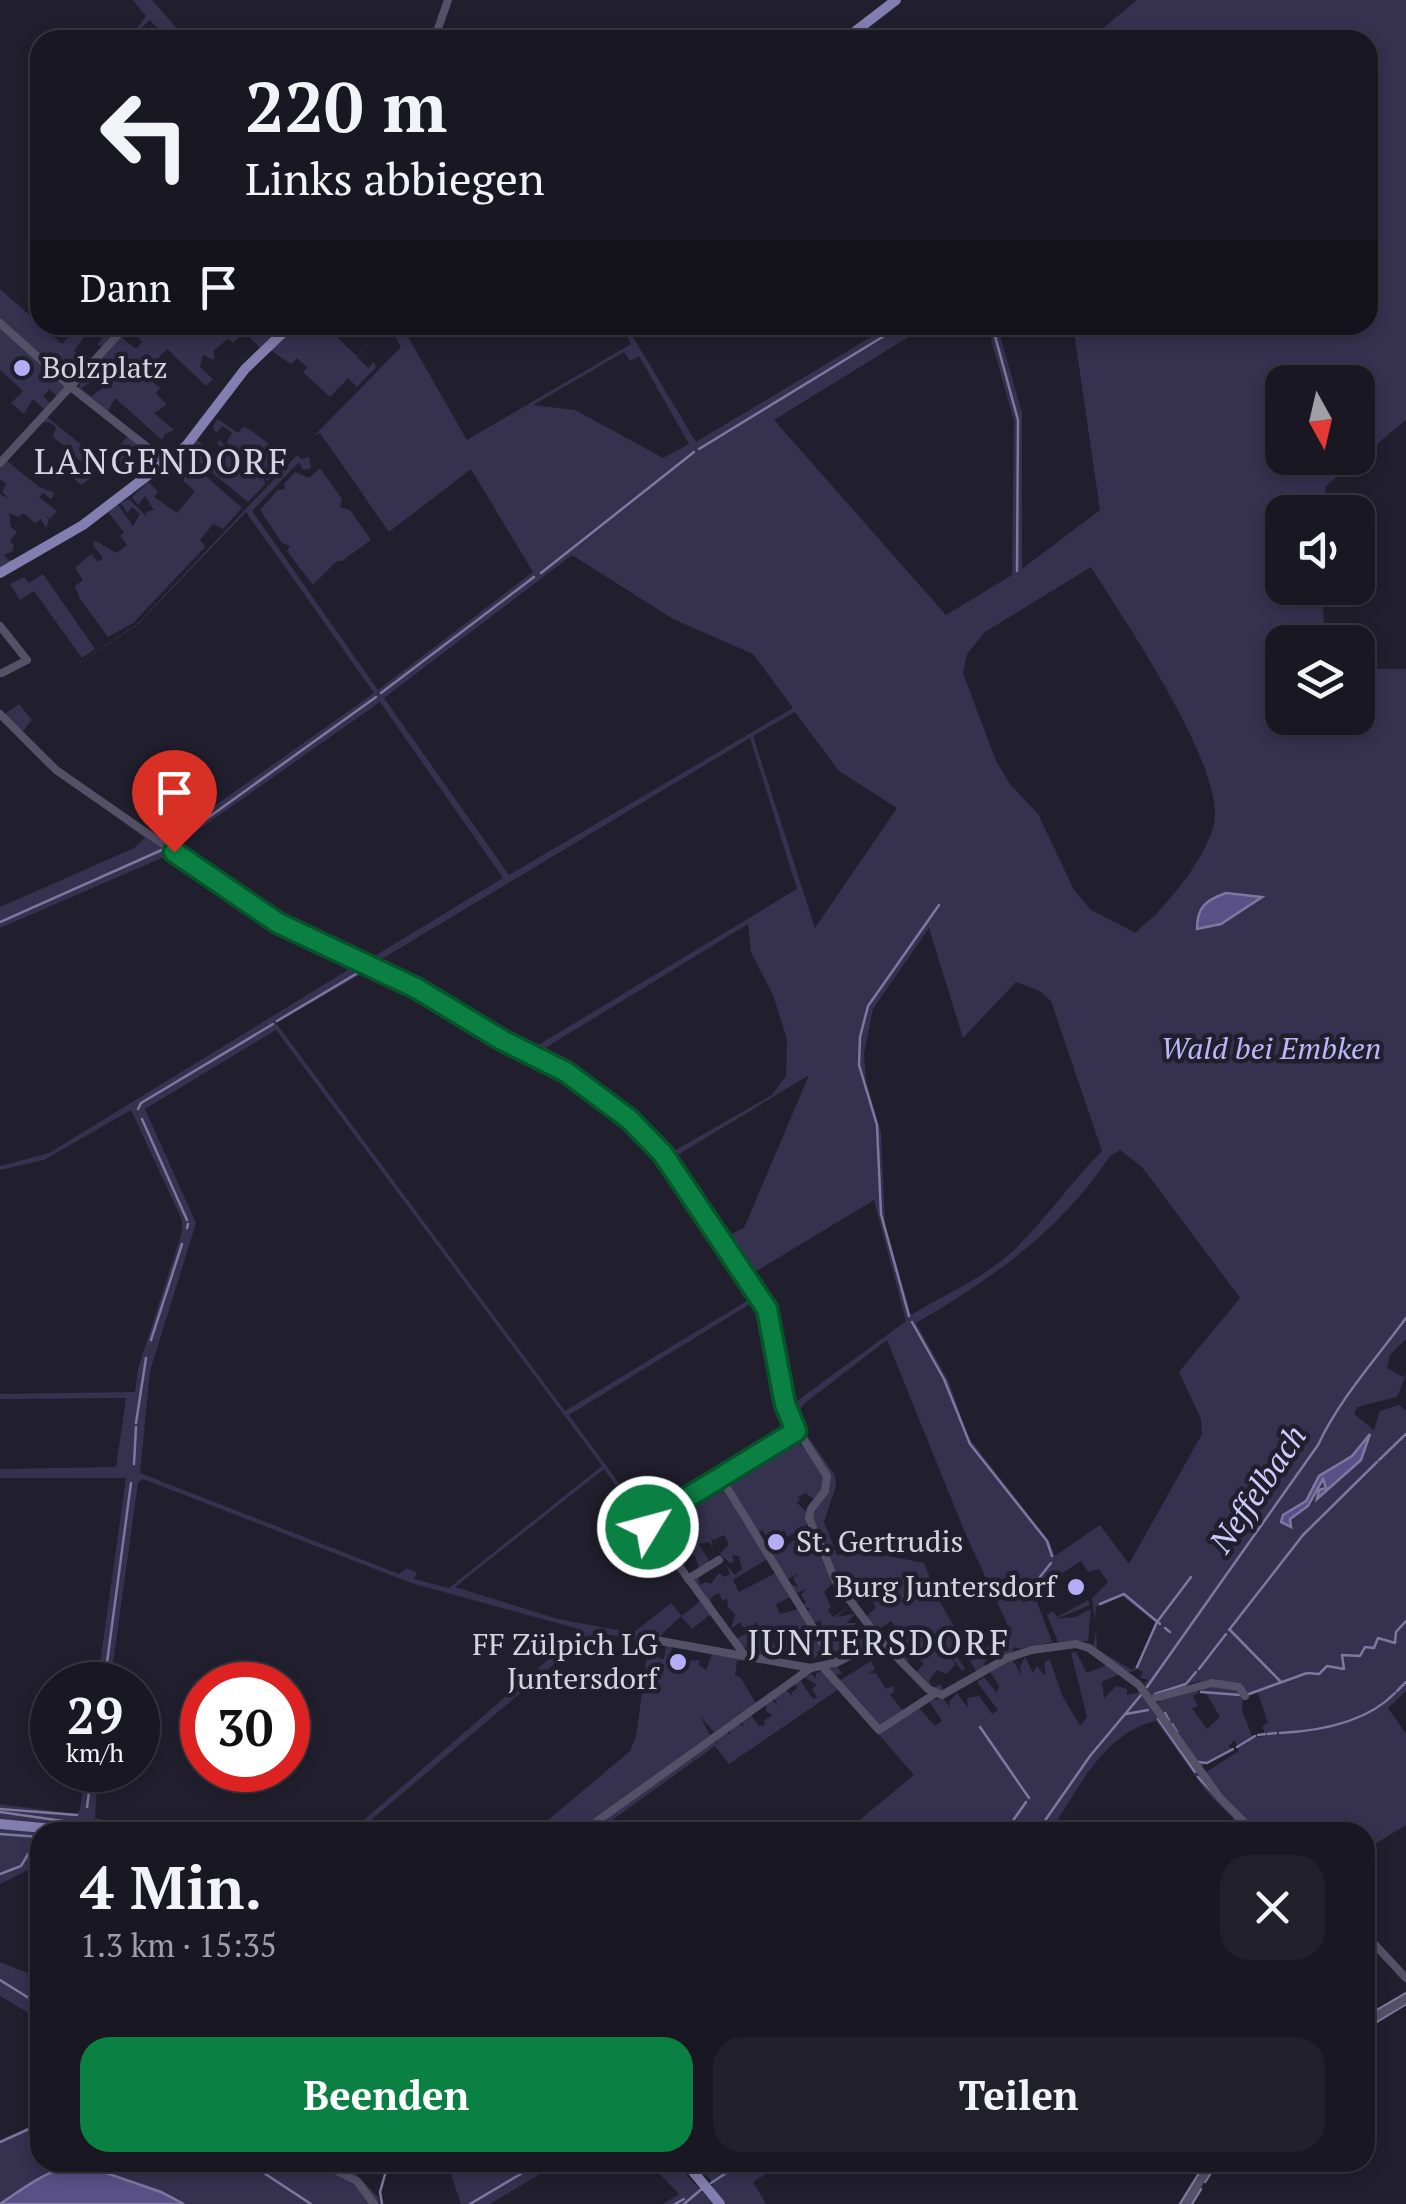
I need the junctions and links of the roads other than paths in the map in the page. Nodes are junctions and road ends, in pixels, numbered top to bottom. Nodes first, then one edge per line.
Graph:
1 (448, 0) edge
2 (896, 0) edge
3 (438, 30) edge
4 (857, 30) edge
5 (0, 323) edge
6 (118, 335) edge
7 (280, 335) edge
8 (72, 388) junction
9 (166, 462) junction
10 (0, 463) edge
11 (0, 572) edge
12 (0, 626) edge
13 (2, 673) edge
14 (0, 714) edge
15 (796, 1431) junction
16 (721, 1478) junction
17 (719, 1560) dead end
18 (688, 1578) junction
19 (655, 1640) dead end
20 (880, 1640) junction
21 (746, 1657) junction
22 (835, 1663) junction
23 (822, 1666) junction
24 (812, 1668) junction
25 (936, 1694) junction
26 (1245, 1695) dead end
27 (1151, 1700) junction
28 (596, 1822) edge
29 (1244, 1822) edge
30 (0, 1824) edge
31 (30, 1827) edge
32 (1375, 1945) edge
33 (1406, 1978) edge
34 (1406, 1998) edge
35 (1375, 2017) edge
36 (338, 2172) edge
37 (693, 2172) edge
38 (1206, 2172) edge
39 (374, 2204) edge
40 (720, 2204) edge
41 (1186, 2204) edge

1 - 3 street
2 - 4 main road
5 - 8 street
6 - 8 street
7 - 9 main road
8 - 9 street
8 - 10 street
9 - 11 main road
12 - 13 street
14 - 15 street
15 - 16 street
15 - 20 street
16 - 18 street
16 - 22 street
17 - 18 street
18 - 21 street
19 - 21 street
20 - 22 street
20 - 25 street
21 - 24 street
22 - 23 street
23 - 24 street
23 - 25 street
24 - 28 street
25 - 27 street
26 - 27 street
27 - 29 street
30 - 31 main road
32 - 33 street
34 - 35 street
36 - 39 street
37 - 40 main road
38 - 41 street

